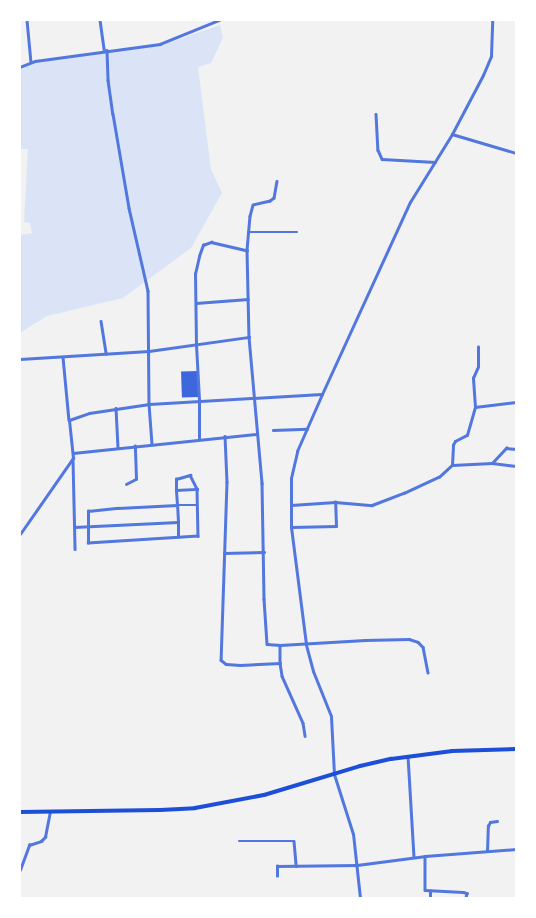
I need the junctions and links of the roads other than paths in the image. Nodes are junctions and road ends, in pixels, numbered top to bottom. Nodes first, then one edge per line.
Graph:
1 (27, 20) edge
2 (100, 20) edge
3 (219, 20) edge
4 (492, 20) edge
5 (215, 21) edge
6 (105, 50) junction
7 (31, 62) junction
8 (20, 67) edge
9 (376, 114) dead end
10 (452, 134) junction
11 (516, 153) edge
12 (435, 162) junction
13 (277, 181) dead end
14 (248, 232) junction
15 (296, 232) dead end
16 (247, 250) junction
17 (248, 299) junction
18 (196, 303) junction
19 (101, 321) dead end
20 (249, 337) junction
21 (196, 345) junction
22 (478, 347) dead end
23 (149, 351) junction
24 (106, 354) junction
25 (63, 356) junction
26 (20, 359) edge
27 (322, 394) junction
28 (255, 398) junction
29 (200, 400) junction
30 (516, 402) edge
31 (149, 404) junction
32 (475, 407) junction
33 (116, 408) junction
34 (69, 420) junction
35 (307, 429) junction
36 (273, 430) dead end
37 (257, 434) junction
38 (225, 436) junction
39 (200, 439) junction
40 (152, 444) junction
41 (135, 446) junction
42 (118, 448) junction
43 (516, 449) edge
44 (73, 453) junction
45 (73, 458) junction
46 (492, 463) junction
47 (452, 465) junction
48 (516, 466) edge
49 (126, 484) dead end
50 (197, 489) junction
51 (176, 490) junction
52 (335, 502) junction
53 (177, 505) junction
54 (197, 505) junction
55 (291, 505) junction
56 (178, 522) junction
57 (74, 527) junction
58 (88, 527) junction
59 (291, 527) junction
60 (20, 534) edge
61 (178, 537) junction
62 (75, 549) dead end
63 (264, 552) junction
64 (224, 553) junction
65 (306, 644) junction
66 (280, 645) junction
67 (280, 663) junction
68 (428, 673) dead end
69 (305, 736) dead end
70 (516, 749) edge
71 (408, 756) junction
72 (334, 774) junction
73 (20, 812) edge
74 (50, 812) junction
75 (498, 821) dead end
76 (239, 841) dead end
77 (516, 849) edge
78 (487, 851) junction
79 (425, 856) junction
80 (414, 858) junction
81 (357, 865) junction
82 (296, 866) junction
83 (20, 870) edge
84 (277, 876) dead end
85 (430, 891) junction
86 (360, 898) edge
87 (430, 898) edge
88 (466, 898) edge

1 - 7 street
2 - 6 street
3 - 5 street
4 - 10 street
5 - 6 street
6 - 7 street
6 - 23 street
7 - 8 street
9 - 12 street
10 - 11 street
10 - 12 street
12 - 27 street
13 - 14 street
14 - 15 street
14 - 16 street
16 - 17 street
16 - 18 street
17 - 18 street
17 - 20 street
18 - 21 street
19 - 24 street
20 - 21 street
20 - 28 street
21 - 23 street
21 - 29 street
22 - 32 street
23 - 24 street
23 - 31 street
24 - 25 street
25 - 26 street
25 - 34 street
27 - 28 street
27 - 35 street
28 - 29 street
28 - 37 street
29 - 31 street
29 - 39 street
30 - 32 street
31 - 33 street
31 - 40 street
32 - 47 street
33 - 34 street
33 - 42 street
34 - 44 street
35 - 36 street
35 - 55 street
37 - 38 street
37 - 63 street
38 - 39 street
38 - 64 street
39 - 40 street
40 - 41 street
41 - 42 street
41 - 49 street
42 - 44 street
43 - 46 street
44 - 45 street
45 - 57 street
45 - 60 street
46 - 47 street
46 - 48 street
47 - 52 street
50 - 51 street
50 - 51 street
50 - 54 street
51 - 53 street
52 - 55 street
52 - 59 street
53 - 54 street
53 - 56 street
53 - 58 street
54 - 61 street
55 - 59 street
56 - 58 street
56 - 61 street
57 - 58 street
57 - 62 street
58 - 61 street
59 - 65 street
63 - 64 street
63 - 66 street
64 - 67 street
65 - 66 street
65 - 68 street
65 - 72 street
66 - 67 street
67 - 69 street
70 - 71 main road
71 - 72 main road
71 - 80 street
72 - 74 main road
72 - 81 street
73 - 74 main road
74 - 83 street
75 - 78 street
76 - 82 street
77 - 78 street
78 - 79 street
79 - 80 street
79 - 85 street
80 - 81 street
81 - 82 street
81 - 86 street
82 - 84 street
85 - 87 street
85 - 88 street

